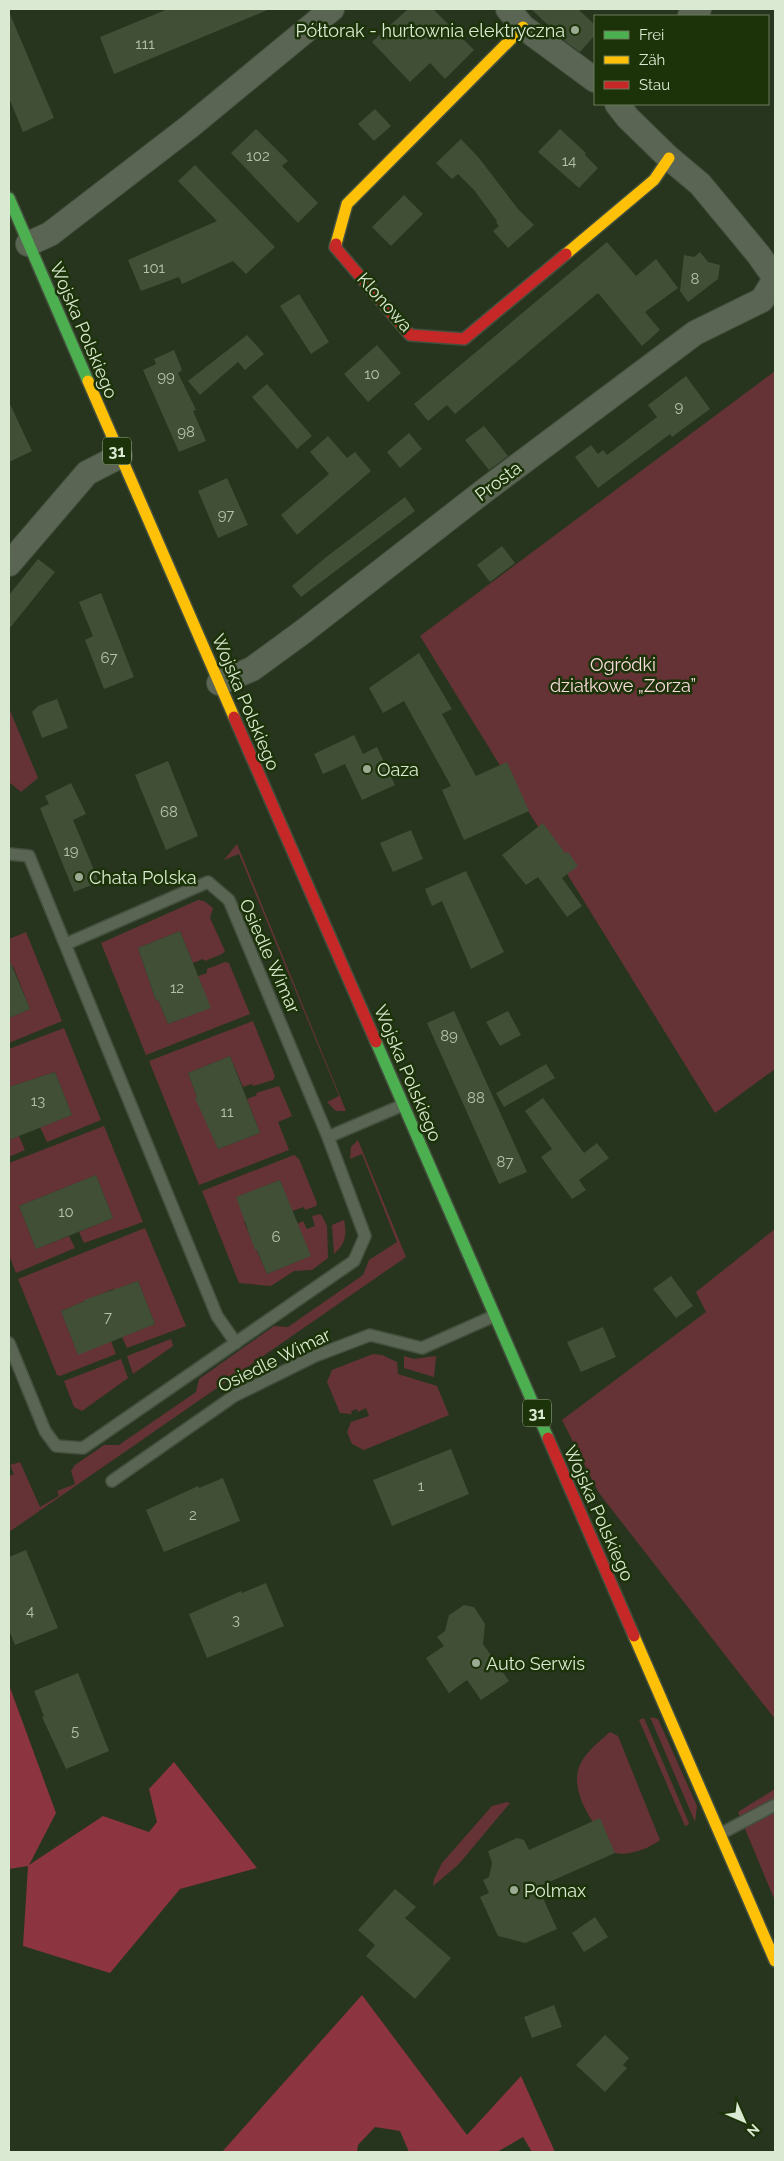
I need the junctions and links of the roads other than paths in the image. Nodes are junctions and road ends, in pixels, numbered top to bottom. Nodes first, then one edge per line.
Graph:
1 (332, 9) edge
2 (508, 9) edge
3 (523, 27) junction
4 (594, 79) edge
5 (618, 105) edge
6 (669, 158) junction
7 (9, 198) edge
8 (28, 244) junction
9 (775, 278) edge
10 (120, 456) junction
11 (9, 564) edge
12 (219, 683) junction
13 (9, 854) edge
14 (66, 944) junction
15 (403, 1105) junction
16 (328, 1137) junction
17 (494, 1316) junction
18 (9, 1343) edge
19 (236, 1343) junction
20 (112, 1481) dead end
21 (775, 1805) edge
22 (720, 1834) junction
23 (775, 1961) edge

1 - 8 street
2 - 3 street
3 - 4 street
3 - 6 main road, Klonowa
5 - 6 street, Prosta
6 - 9 street, Prosta
7 - 8 main road, Wojska Polskiego / 31
8 - 10 main road, Wojska Polskiego / 31
9 - 12 street, Prosta
10 - 11 street
10 - 12 main road, Wojska Polskiego / 31
12 - 15 main road, Wojska Polskiego / 31
13 - 14 lane, Osiedle Wimar
14 - 16 lane, Osiedle Wimar
14 - 19 lane, Osiedle Wimar
15 - 16 lane
15 - 17 main road, Wojska Polskiego / 31
16 - 19 lane, Osiedle Wimar
17 - 20 lane, Osiedle Wimar
17 - 22 main road, Wojska Polskiego / 31
18 - 19 lane, Osiedle Wimar
21 - 22 lane
22 - 23 main road, Wojska Polskiego / 31

